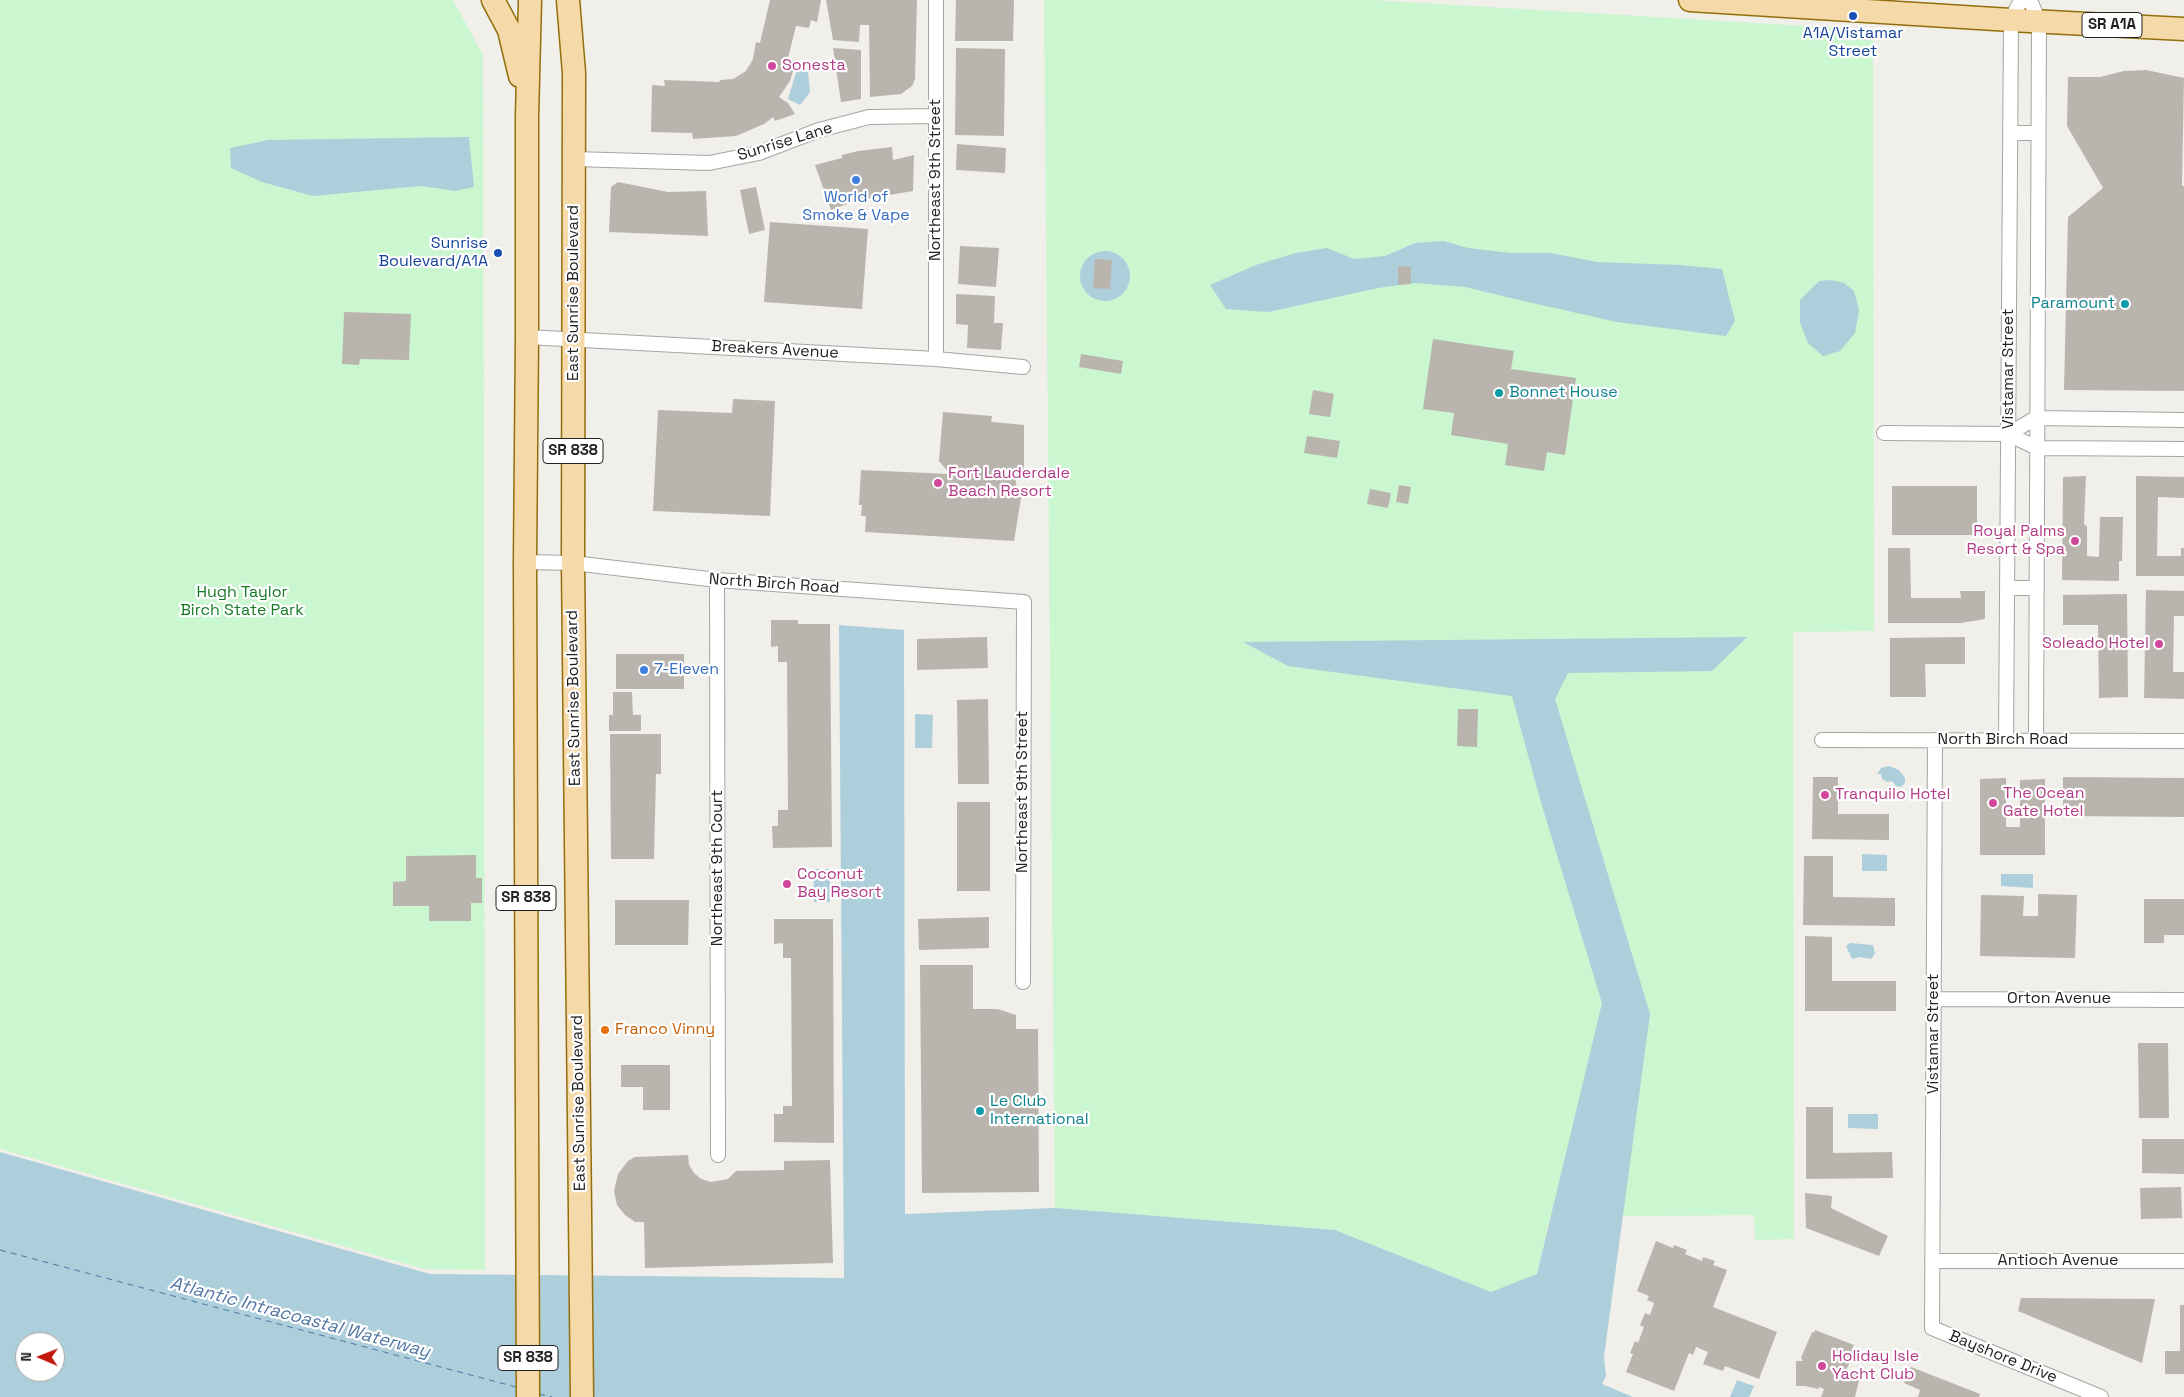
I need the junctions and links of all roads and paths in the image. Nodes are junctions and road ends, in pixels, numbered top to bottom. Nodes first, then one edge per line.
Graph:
1 (493, 0) edge
2 (530, 0) edge
3 (568, 0) edge
4 (584, 0) edge
5 (936, 0) edge
6 (1690, 0) edge
7 (2021, 0) edge
8 (2030, 0) edge
9 (2011, 20) junction
10 (2039, 22) junction
11 (2184, 29) edge
12 (574, 54) junction
13 (936, 116) junction
14 (527, 117) junction
15 (2010, 133) junction
16 (2038, 133) junction
17 (574, 159) junction
18 (528, 337) junction
19 (574, 338) junction
20 (936, 360) junction
21 (1022, 367) dead end
22 (2036, 418) junction
23 (2184, 420) edge
24 (1884, 433) dead end
25 (2008, 434) junction
26 (2037, 448) junction
27 (2184, 449) edge
28 (525, 562) junction
29 (573, 564) junction
30 (716, 580) junction
31 (2007, 588) junction
32 (2037, 588) junction
33 (1024, 602) joint
34 (1822, 740) dead end
35 (1935, 740) junction
36 (2006, 741) junction
37 (2036, 741) junction
38 (2184, 741) edge
39 (1023, 982) dead end
40 (1934, 999) junction
41 (2184, 1000) edge
42 (718, 1156) dead end
43 (1932, 1261) junction
44 (2184, 1261) edge
45 (1932, 1328) joint
46 (528, 1397) edge
47 (582, 1397) edge
48 (2102, 1397) edge

1 - 14 main road
2 - 14 main road, SR 838
3 - 12 main road, East Sunrise Boulevard / SR 838
4 - 12 main road
5 - 13 street, Northeast 9th Street
6 - 9 main road, SR A1A
7 - 9 street, Vistamar Street
8 - 10 street, Vistamar Street
9 - 10 main road, SR A1A
9 - 15 street, Vistamar Street
10 - 11 main road, SR A1A
10 - 16 street, Vistamar Street
12 - 17 main road, East Sunrise Boulevard / SR 838
13 - 17 street, Sunrise Lane
13 - 20 street, Northeast 9th Street
14 - 18 main road, SR 838
15 - 16 street
15 - 25 street, Vistamar Street
16 - 22 street, Vistamar Street
17 - 19 main road, East Sunrise Boulevard / SR 838
18 - 19 street, Breakers Avenue
18 - 28 main road, SR 838
19 - 20 street, Breakers Avenue
19 - 29 main road, East Sunrise Boulevard / SR 838
20 - 21 street, Breakers Avenue
22 - 23 street
22 - 25 street
22 - 26 street, Vistamar Street
24 - 25 street
25 - 26 street
25 - 31 street, Vistamar Street
26 - 27 street
26 - 32 street, Vistamar Street
28 - 29 street, North Birch Road
28 - 46 main road, SR 838
29 - 30 street, North Birch Road
29 - 47 main road, East Sunrise Boulevard / SR 838
30 - 33 street, North Birch Road
30 - 42 street, Northeast 9th Court
31 - 32 street
31 - 36 street, Vistamar Street
32 - 37 street, Vistamar Street
33 - 39 street, Northeast 9th Street
34 - 35 street, North Birch Road
35 - 36 street, North Birch Road
35 - 40 street, Vistamar Street
36 - 37 street, North Birch Road
37 - 38 street, North Birch Road
40 - 41 street, Orton Avenue
40 - 43 street, Vistamar Street
43 - 44 street, Antioch Avenue
43 - 45 street, Vistamar Street
45 - 48 street, Bayshore Drive

